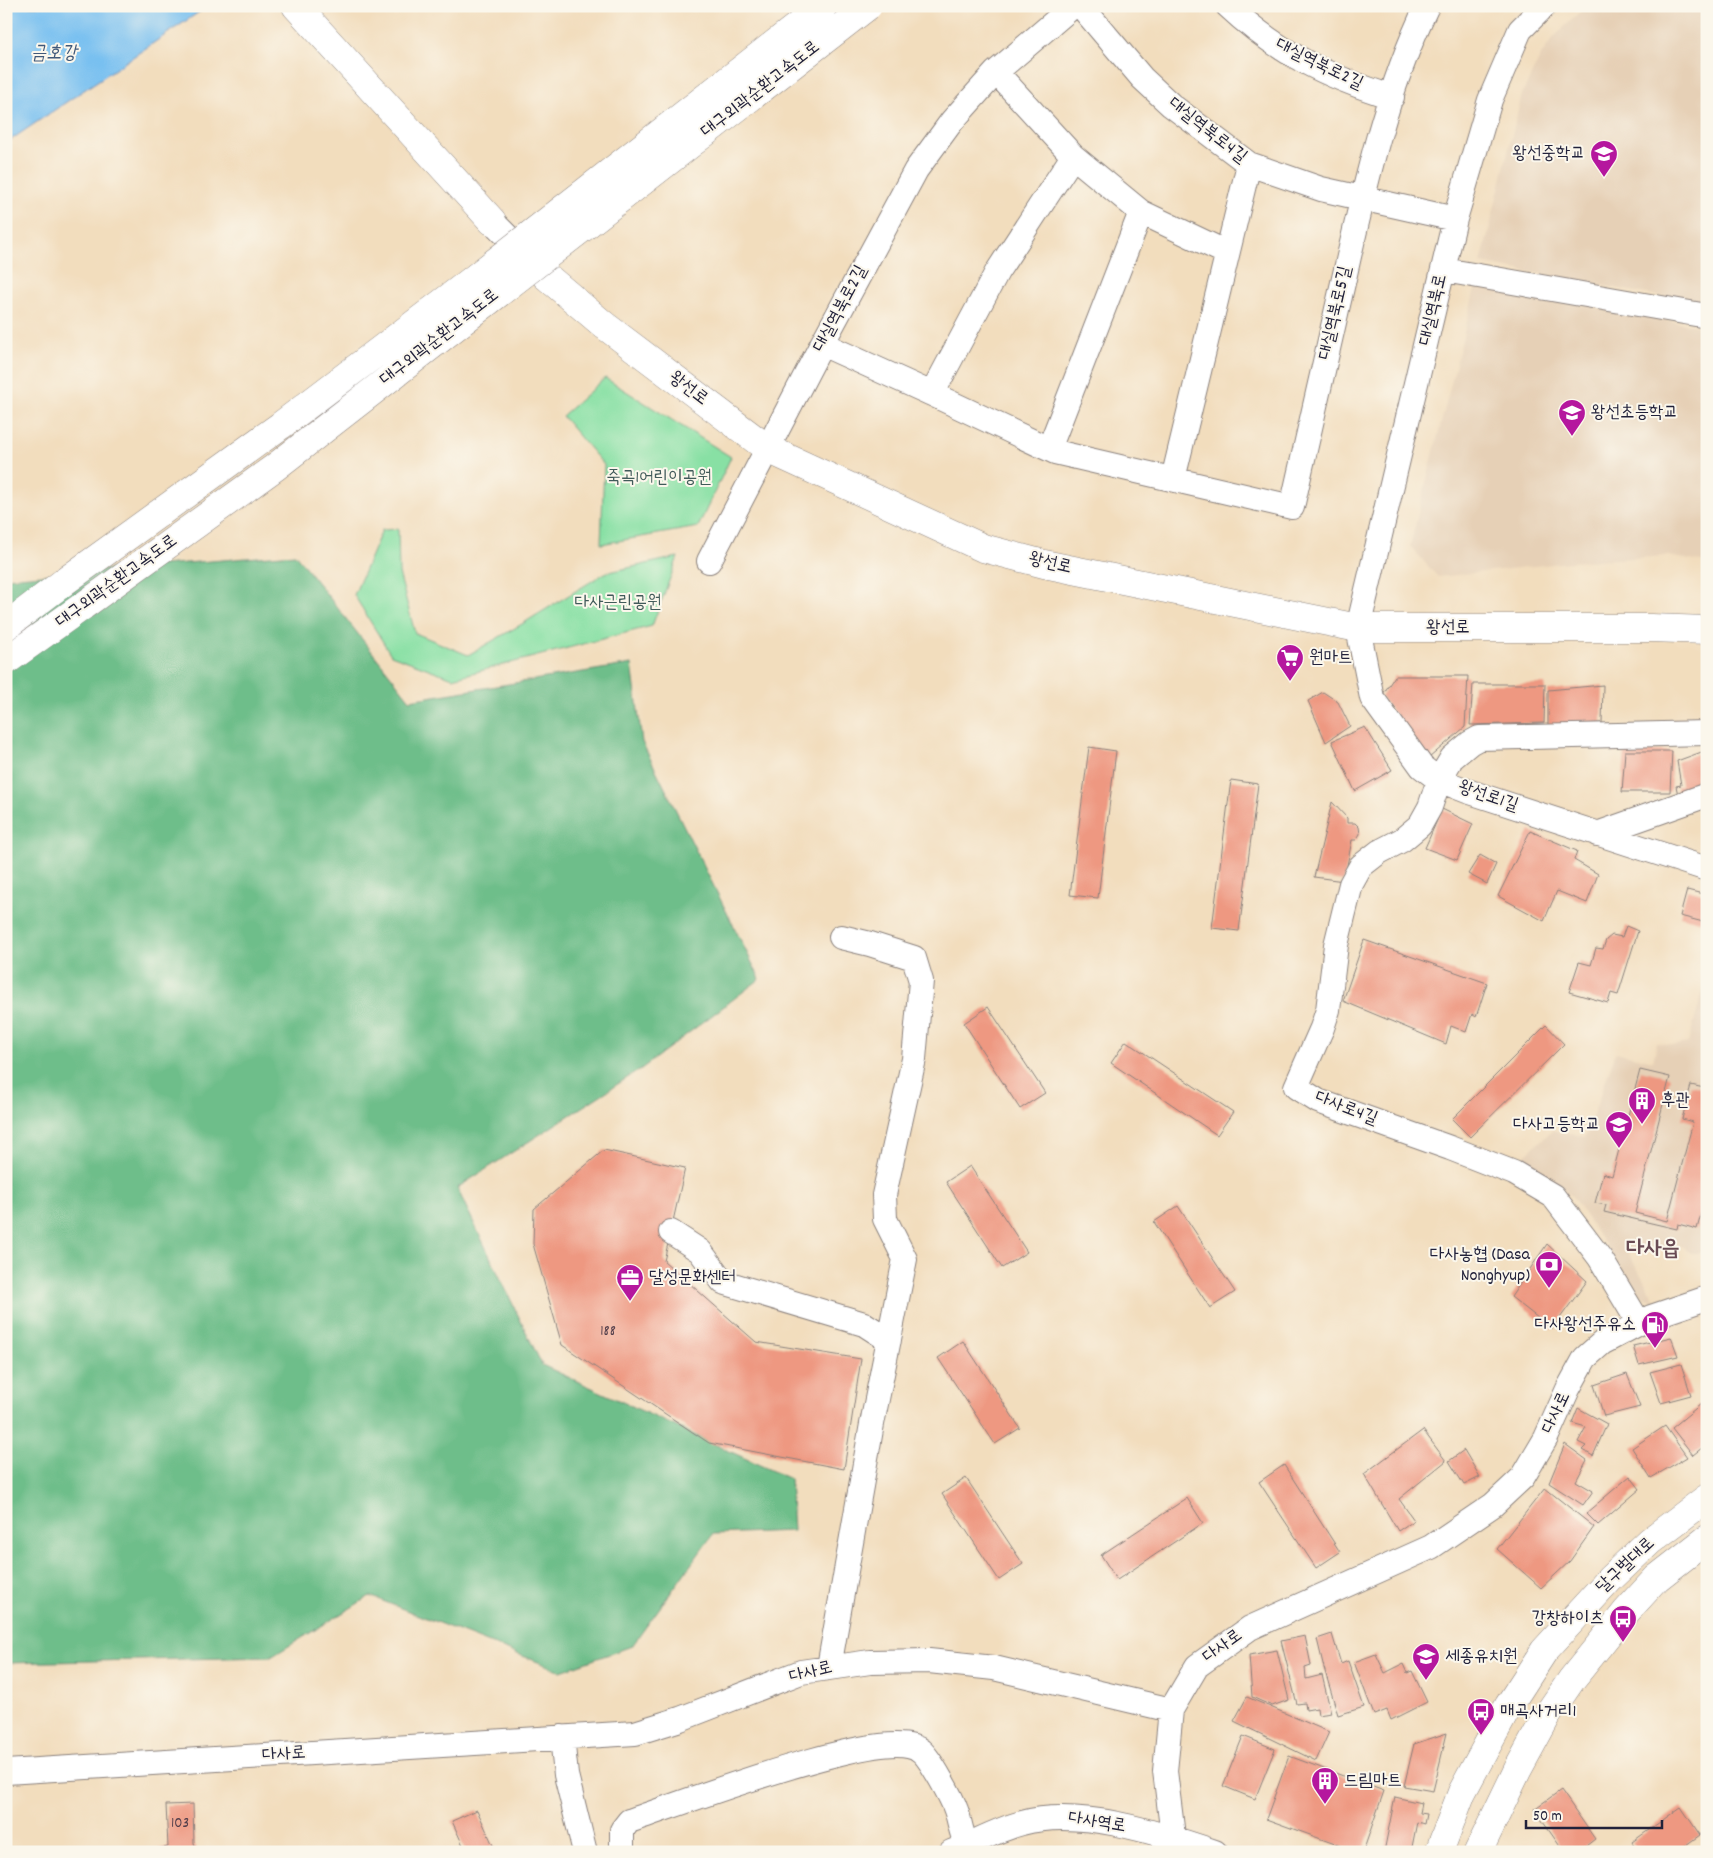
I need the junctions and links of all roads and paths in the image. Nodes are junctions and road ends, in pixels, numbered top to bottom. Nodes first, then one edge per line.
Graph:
1 (296, 6) edge
2 (823, 6) edge
3 (868, 6) edge
4 (1073, 6) edge
5 (1081, 6) edge
6 (1228, 6) edge
7 (1427, 6) edge
8 (1544, 6) edge
9 (996, 72) junction
10 (1392, 97) junction
11 (1073, 156) junction
12 (1249, 164) junction
13 (1362, 199) junction
14 (1141, 212) junction
15 (1456, 219) junction
16 (492, 221) joint
17 (1228, 253) junction
18 (525, 254) joint
19 (1444, 270) junction
20 (1707, 316) edge
21 (822, 344) junction
22 (932, 394) junction
23 (768, 449) junction
24 (1049, 449) junction
25 (1173, 479) junction
26 (709, 561) dead end
27 (6, 626) edge
28 (1358, 628) junction
29 (1707, 630) edge
30 (6, 661) edge
31 (1707, 733) edge
32 (1440, 780) junction
33 (1707, 795) edge
34 (1597, 834) junction
35 (1707, 869) edge
36 (841, 937) dead end
37 (671, 1232) dead end
38 (1707, 1298) edge
39 (1639, 1323) junction
40 (889, 1340) junction
41 (1707, 1498) edge
42 (1707, 1539) edge
43 (829, 1667) junction
44 (1171, 1710) junction
45 (562, 1737) junction
46 (6, 1772) edge
47 (957, 1844) edge
48 (1174, 1845) edge
49 (585, 1852) edge
50 (622, 1852) edge
51 (1215, 1852) edge
52 (1438, 1852) edge
53 (1478, 1852) edge

1 - 16 main road
2 - 27 main road, 대구외곽순환고속도로, bridge
3 - 30 main road, 대구외곽순환고속도로, bridge
4 - 9 street, 대실역북로2길
5 - 12 street, 대실역북로4길
6 - 10 street, 대실역북로2길
7 - 10 street, 대실역북로5길
8 - 15 street, 대실역북로
9 - 11 street
9 - 21 street, 대실역북로2길
10 - 13 street, 대실역북로5길
11 - 14 street
11 - 22 street
12 - 13 street, 대실역북로4길
12 - 17 street
13 - 15 street, 대실역북로4길
13 - 25 street, 대실역북로5길
14 - 17 street
14 - 24 street
15 - 19 street, 대실역북로
16 - 18 street, 왕선로
17 - 25 street
18 - 23 main road, 왕선로
19 - 20 street
19 - 28 street, 대실역북로
21 - 22 street, 대실역북로5길
21 - 23 street, 대실역북로2길
22 - 24 street, 대실역북로5길
23 - 26 street, 대실역북로2길
23 - 28 main road, 왕선로
24 - 25 street, 대실역북로5길
28 - 29 main road, 왕선로
28 - 32 street, 왕선로1길
31 - 32 street
32 - 34 street, 왕선로1길
32 - 39 street, 다사로4길
33 - 34 street
34 - 35 street, 왕선로1길
36 - 40 street
37 - 40 street
38 - 39 street, 다사로
39 - 44 street, 다사로
40 - 43 street
41 - 52 main road, 달구벌대로
42 - 53 main road, 달구벌대로
43 - 44 street, 다사로
43 - 45 street, 다사로
44 - 48 street
45 - 46 street, 다사로
45 - 49 street
47 - 48 street, 다사역로
47 - 50 street
48 - 51 street, 다사역로

